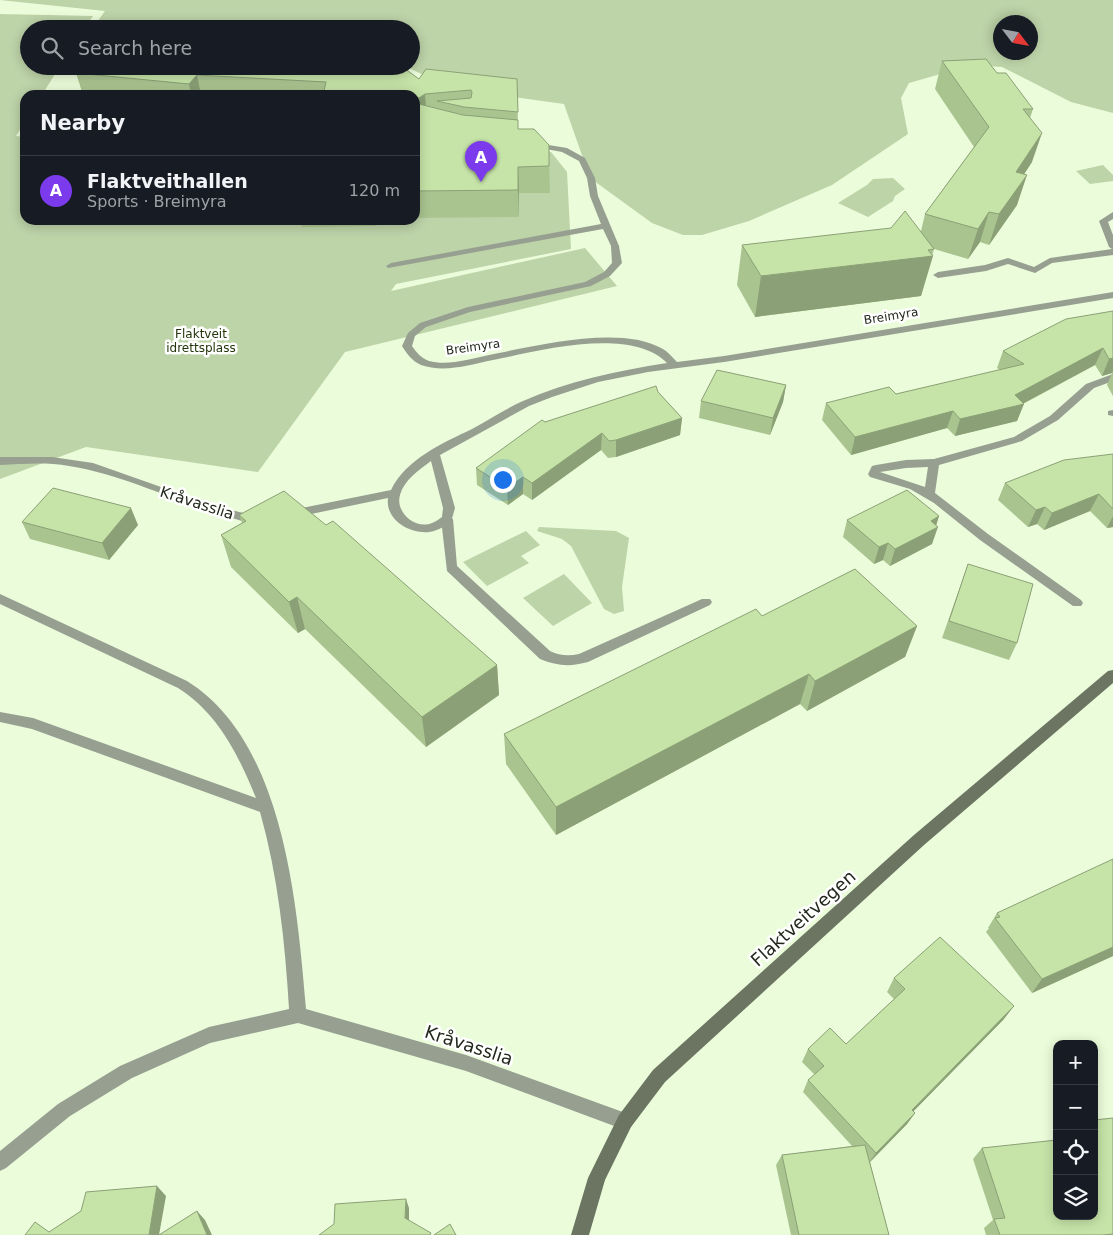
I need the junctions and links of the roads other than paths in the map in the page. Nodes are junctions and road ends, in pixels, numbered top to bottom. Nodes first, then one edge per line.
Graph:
1 (521, 142) edge
2 (1113, 215) edge
3 (606, 226) junction
4 (1113, 247) edge
5 (1113, 252) edge
6 (390, 266) dead end
7 (938, 275) dead end
8 (1113, 295) edge
9 (674, 365) junction
10 (1113, 377) edge
11 (435, 455) junction
12 (0, 461) edge
13 (934, 463) junction
14 (395, 493) junction
15 (929, 495) junction
16 (447, 519) junction
17 (0, 599) edge
18 (706, 602) dead end
19 (1077, 604) dead end
20 (1113, 676) edge
21 (0, 717) edge
22 (267, 808) junction
23 (298, 1015) junction
24 (625, 1121) junction
25 (0, 1162) edge
26 (580, 1235) edge

1 - 3 street
2 - 4 street
3 - 6 street
3 - 9 street, Breimyra
5 - 7 street
8 - 9 street, Breimyra
9 - 11 street, Breimyra
10 - 13 street
11 - 14 street, Breimyra
11 - 16 street
12 - 14 street, Kråvasslia
13 - 15 street
13 - 15 street
14 - 16 street
15 - 19 street
16 - 18 street
17 - 22 street
20 - 24 main road, Flaktveitvegen
21 - 22 street
22 - 23 street
23 - 24 street, Kråvasslia
23 - 25 street, Kråvasslia
24 - 26 main road, Flaktveitvegen

